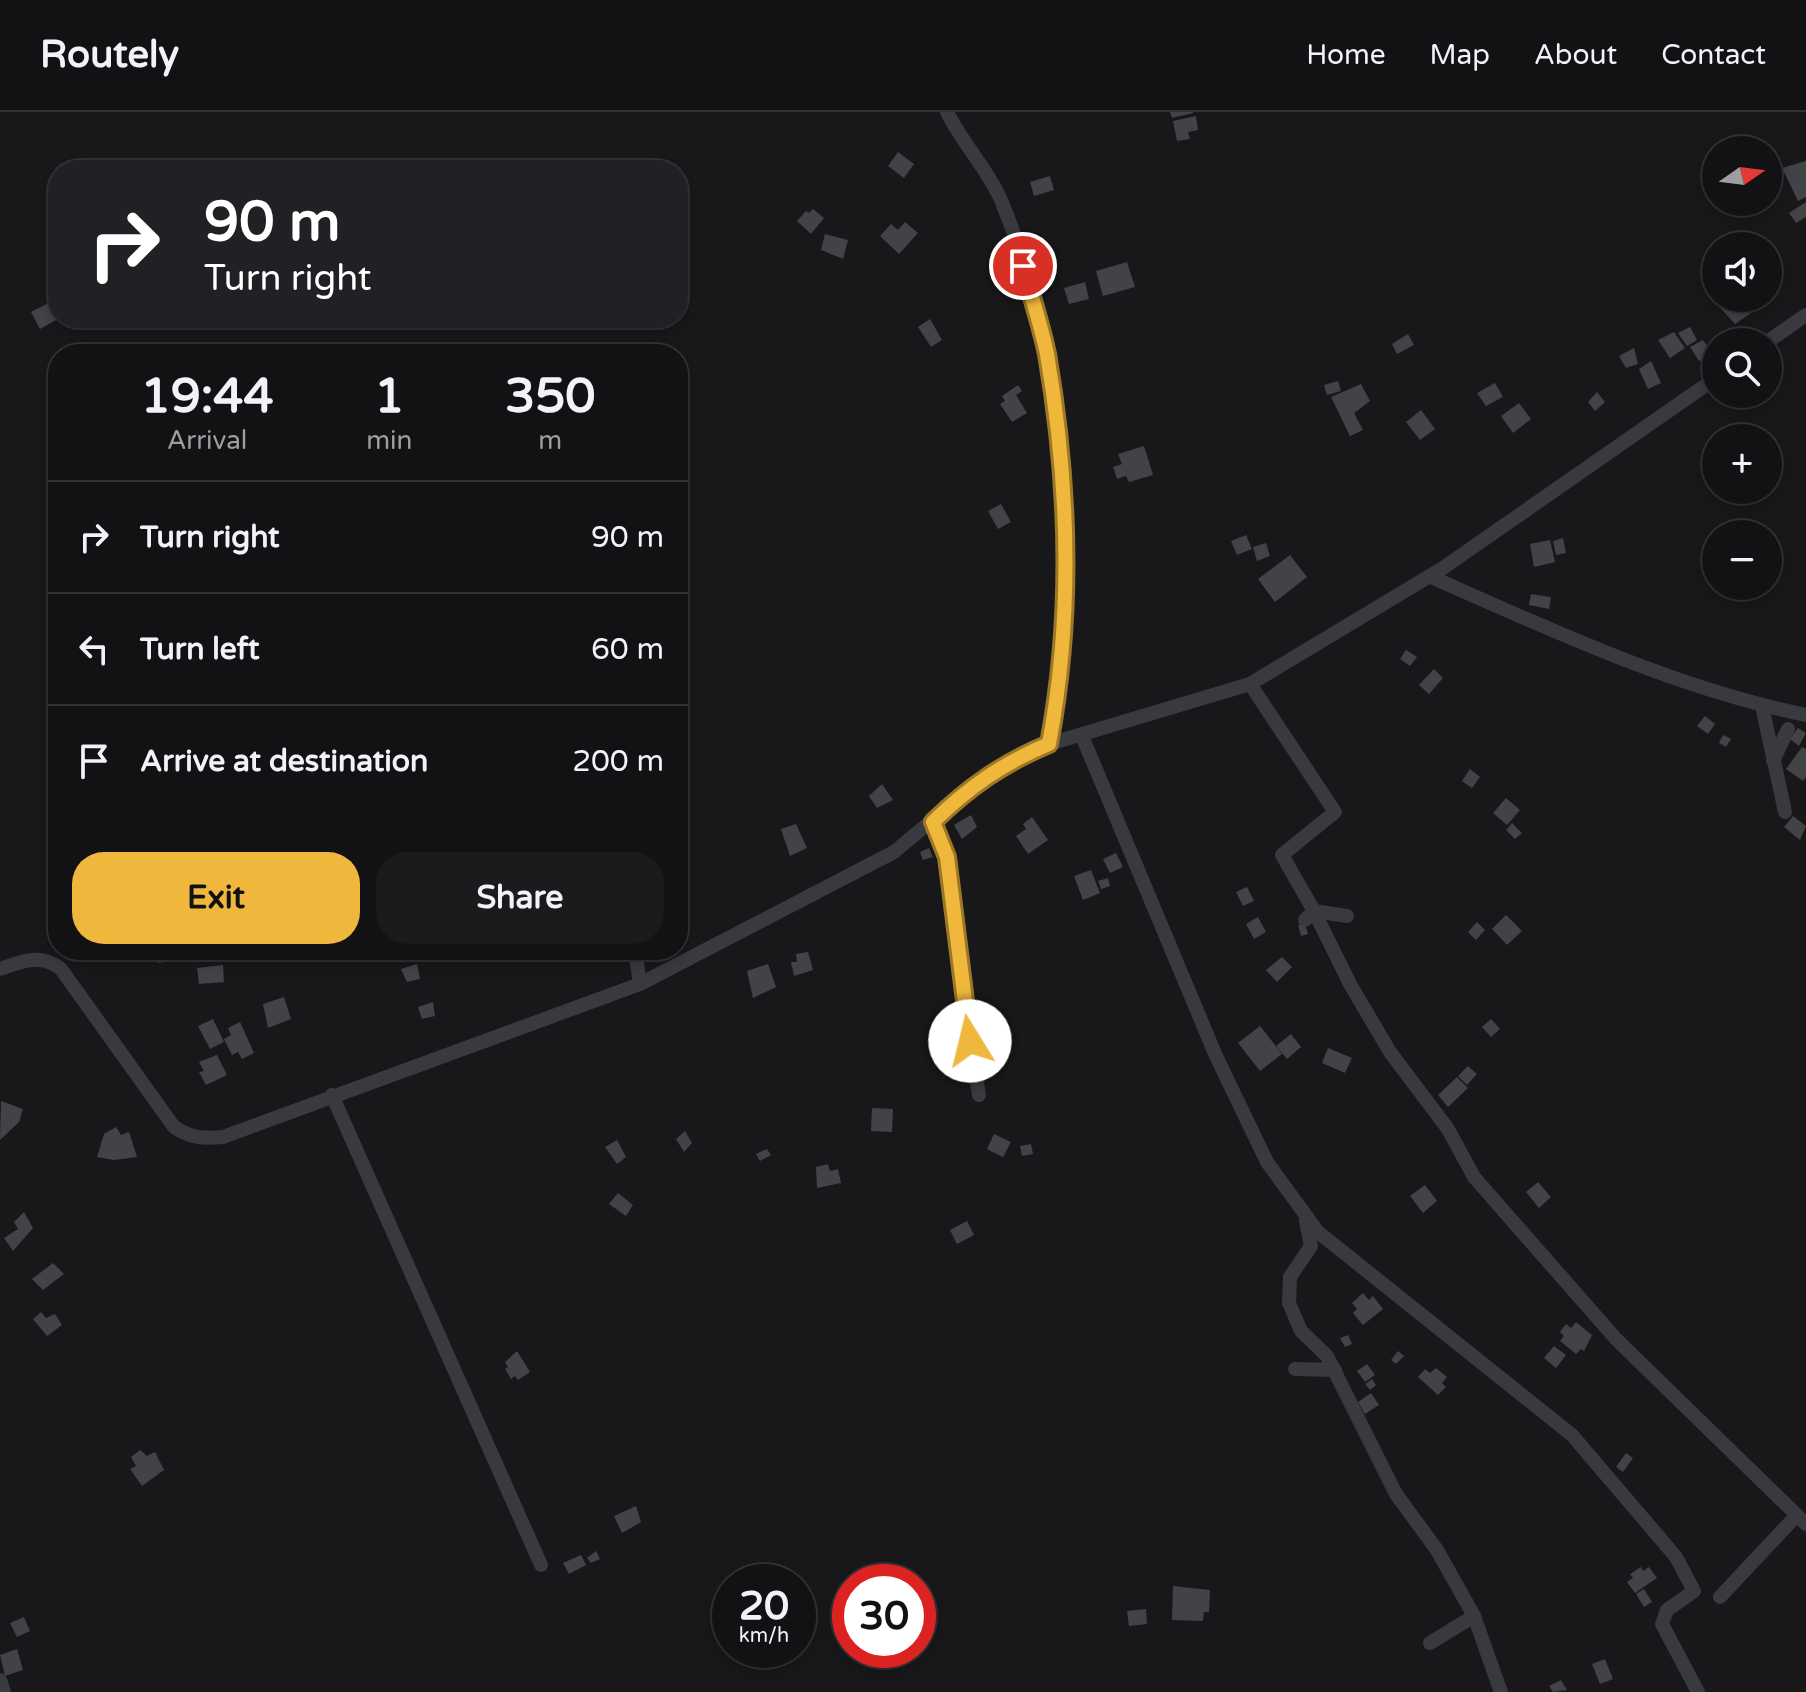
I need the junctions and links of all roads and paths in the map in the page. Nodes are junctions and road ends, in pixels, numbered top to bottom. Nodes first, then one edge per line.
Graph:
1 (947, 112) edge
2 (1806, 315) edge
3 (1782, 332) edge
4 (1702, 388) edge
5 (1429, 576) junction
6 (1250, 684) junction
7 (1762, 706) junction
8 (1806, 715) edge
9 (1788, 729) dead end
10 (1082, 736) junction
11 (1049, 744) junction
12 (1772, 762) junction
13 (1785, 812) dead end
14 (933, 822) junction
15 (1310, 915) junction
16 (1347, 916) dead end
17 (688, 959) edge
18 (636, 960) edge
19 (686, 960) edge
20 (0, 969) edge
21 (640, 984) junction
22 (332, 1095) junction
23 (979, 1095) dead end
24 (1304, 1213) junction
25 (1295, 1369) dead end
26 (1335, 1370) junction
27 (1802, 1520) edge
28 (541, 1565) dead end
29 (1720, 1597) dead end
30 (1474, 1616) junction
31 (1430, 1643) dead end
32 (0, 1680) edge
33 (4, 1692) edge
34 (1501, 1692) edge
35 (1698, 1692) edge

1 - 11 street
2 - 3 street
4 - 5 street
5 - 6 street
5 - 7 street
6 - 10 street
6 - 15 street
7 - 8 street
7 - 12 street
9 - 12 street
10 - 11 street
10 - 24 street
11 - 14 street
12 - 13 street
14 - 17 street
14 - 23 street
15 - 16 street
15 - 27 street
18 - 21 street
19 - 21 street
20 - 22 street
21 - 22 street
22 - 28 street
24 - 26 street
24 - 35 street
25 - 26 street
26 - 30 street
27 - 29 street
30 - 31 street
30 - 34 street
32 - 33 street

